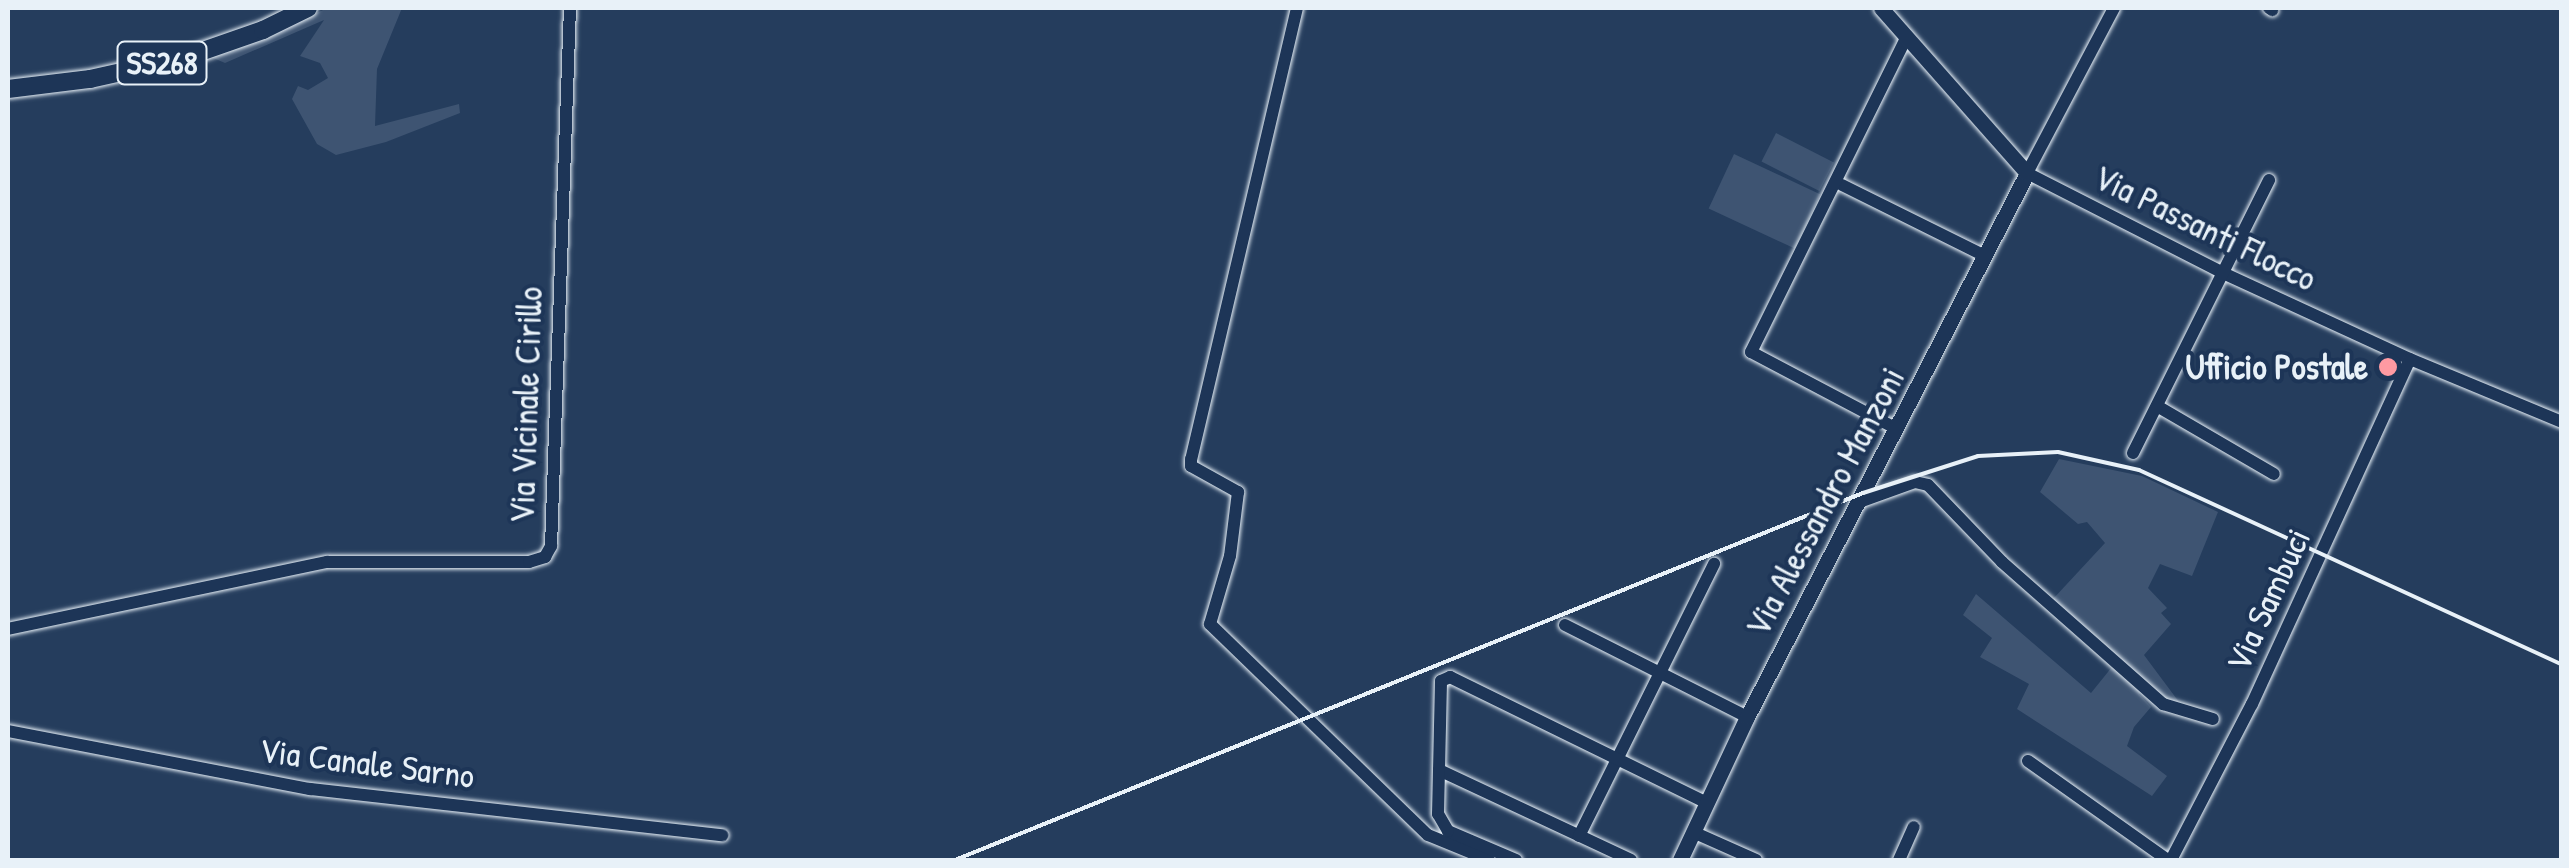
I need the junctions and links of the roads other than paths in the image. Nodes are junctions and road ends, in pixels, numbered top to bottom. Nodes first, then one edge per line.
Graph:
1 (308, 8) edge
2 (570, 8) edge
3 (1296, 8) edge
4 (1881, 8) edge
5 (2114, 8) edge
6 (1907, 38) junction
7 (8, 89) edge
8 (2027, 173) junction
9 (2269, 180) dead end
10 (1842, 184) dead end
11 (1985, 256) junction
12 (2223, 273) junction
13 (2410, 360) junction
14 (2157, 406) junction
15 (2562, 422) edge
16 (1897, 429) junction
17 (2133, 453) dead end
18 (2274, 474) dead end
19 (1858, 502) junction
20 (1714, 564) dead end
21 (1565, 625) dead end
22 (8, 630) edge
23 (1658, 673) junction
24 (1748, 717) junction
25 (2213, 720) dead end
26 (8, 731) edge
27 (1617, 759) junction
28 (2028, 761) dead end
29 (1439, 770) junction
30 (1707, 803) junction
31 (1914, 828) dead end
32 (1693, 832) junction
33 (722, 835) dead end
34 (1579, 836) junction
35 (1489, 860) edge
36 (1516, 860) edge
37 (1631, 860) edge
38 (1680, 860) edge
39 (1756, 860) edge
40 (1899, 860) edge
41 (2169, 860) edge

1 - 7 highway, SS268
2 - 22 street, Via Vicinale Cirillo
3 - 35 street
4 - 6 main road, Via Passanti Flocco
5 - 8 street
6 - 8 main road, Via Passanti Flocco
6 - 16 street
8 - 11 main road, Via Alessandro Manzoni
8 - 12 street, Via Passanti Flocco
9 - 12 street
10 - 11 street
11 - 16 main road, Via Alessandro Manzoni
12 - 13 street, Via Passanti Flocco
12 - 14 street
13 - 15 street, Via Passanti Flocco
13 - 41 street, Via Sambuci
14 - 17 street
14 - 18 street
16 - 19 main road, Via Alessandro Manzoni
19 - 24 main road, Via Alessandro Manzoni
19 - 25 street
20 - 23 street
21 - 23 street
23 - 24 street
23 - 27 street
24 - 30 main road, Via Alessandro Manzoni
26 - 33 street, Via Canale Sarno
27 - 29 street
27 - 30 street
27 - 34 street
28 - 41 street
29 - 34 street
29 - 36 street
30 - 32 main road, Via Alessandro Manzoni
31 - 40 street
32 - 38 main road, Via Alessandro Manzoni
32 - 39 street
34 - 37 street

